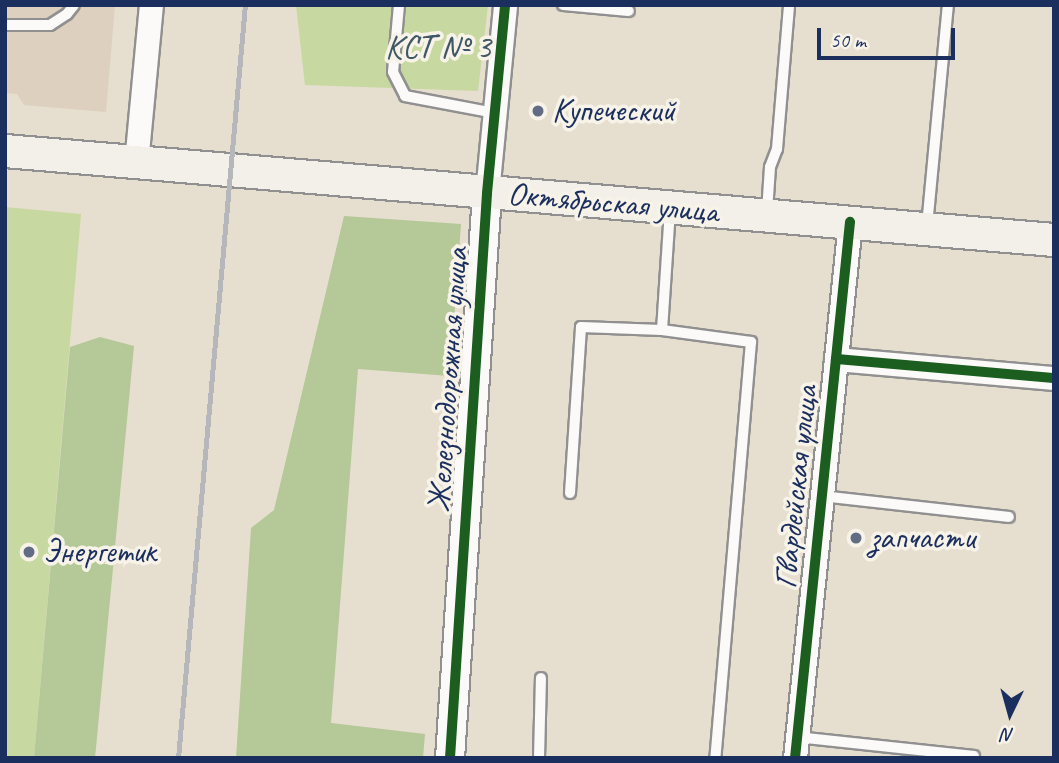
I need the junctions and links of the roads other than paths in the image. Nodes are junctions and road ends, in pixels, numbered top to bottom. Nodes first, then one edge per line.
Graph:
1 (74, 5) edge
2 (151, 5) edge
3 (399, 5) edge
4 (505, 5) edge
5 (562, 5) edge
6 (789, 5) edge
7 (948, 5) edge
8 (629, 11) dead end
9 (5, 25) edge
10 (495, 113) junction
11 (5, 150) edge
12 (136, 163) junction
13 (487, 193) junction
14 (670, 207) junction
15 (767, 215) junction
16 (850, 222) junction
17 (927, 229) junction
18 (1054, 240) edge
19 (662, 330) junction
20 (836, 359) junction
21 (1054, 378) edge
22 (569, 493) dead end
23 (822, 496) junction
24 (1009, 517) dead end
25 (541, 678) dead end
26 (796, 747) edge
27 (974, 756) dead end
28 (450, 758) edge
29 (539, 758) edge
30 (715, 758) edge

1 - 9 lane
2 - 12 street
3 - 10 lane
4 - 10 street, Железнодорожная улица
5 - 8 lane
6 - 15 lane
7 - 17 lane
10 - 13 street, Железнодорожная улица
11 - 12 main road, Октябрьская улица
12 - 13 main road, Октябрьская улица
13 - 14 main road, Октябрьская улица
13 - 28 street, Железнодорожная улица
14 - 15 main road, Октябрьская улица
14 - 19 lane
15 - 16 main road, Октябрьская улица
16 - 17 main road, Октябрьская улица
16 - 20 street, Гвардейская улица
17 - 18 main road, Октябрьская улица
19 - 22 lane
19 - 30 lane
20 - 21 street
20 - 23 street, Гвардейская улица
23 - 24 lane
23 - 26 street, Гвардейская улица
25 - 29 lane
26 - 27 lane

